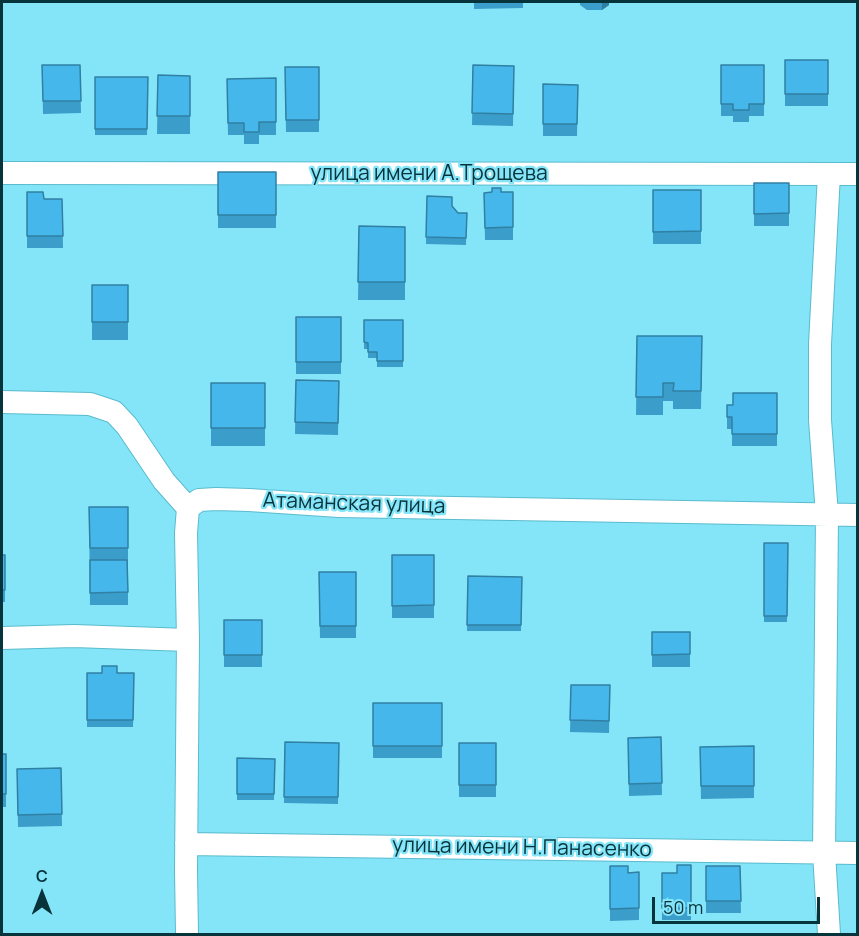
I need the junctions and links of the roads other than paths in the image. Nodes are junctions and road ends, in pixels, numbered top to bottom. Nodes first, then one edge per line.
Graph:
1 (2, 173) edge
2 (829, 174) junction
3 (858, 174) edge
4 (2, 402) edge
5 (188, 508) junction
6 (826, 515) junction
7 (858, 515) edge
8 (2, 638) edge
9 (188, 640) junction
10 (186, 844) junction
11 (824, 853) junction
12 (858, 853) edge
13 (187, 934) edge
14 (829, 934) edge

1 - 2 street, улица имени А.Трощева
2 - 3 street, улица имени А.Трощева
2 - 6 street
4 - 5 street
5 - 6 street, Атаманская улица
5 - 9 street
6 - 7 street, Атаманская улица
6 - 11 street
8 - 9 street
9 - 10 street
10 - 11 street, улица имени Н.Панасенко
10 - 13 street
11 - 12 street, улица имени Н.Панасенко
11 - 14 street

